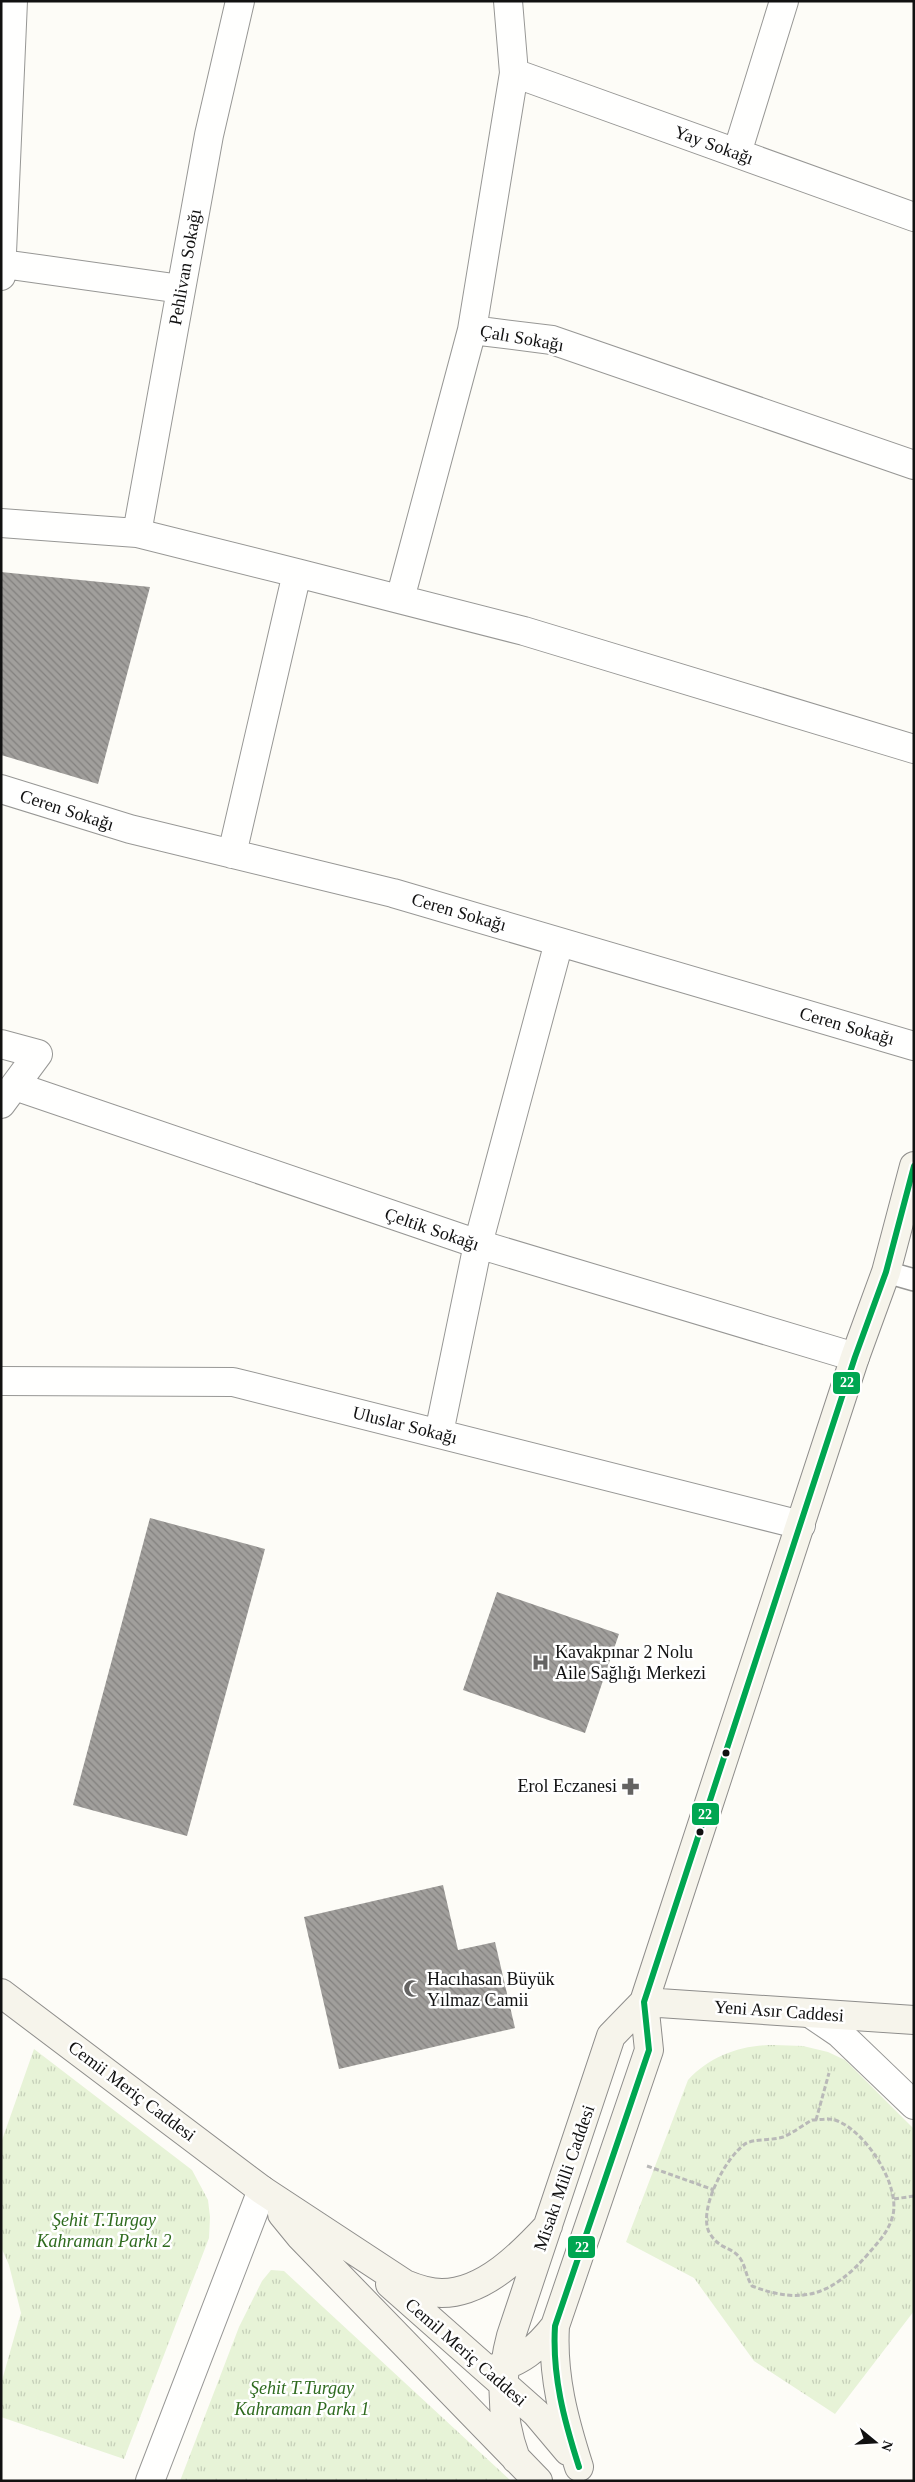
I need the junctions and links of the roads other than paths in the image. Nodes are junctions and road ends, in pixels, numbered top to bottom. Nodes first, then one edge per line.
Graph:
1 (12, 1) edge
2 (240, 1) edge
3 (508, 1) edge
4 (784, 1) edge
5 (514, 73) junction
6 (737, 154) junction
7 (914, 217) edge
8 (2, 270) edge
9 (181, 289) junction
10 (472, 330) junction
11 (914, 465) edge
12 (1, 523) edge
13 (137, 533) junction
14 (297, 573) junction
15 (400, 599) junction
16 (914, 749) edge
17 (1, 789) edge
18 (232, 854) junction
19 (559, 942) junction
20 (1, 1044) edge
21 (914, 1046) edge
22 (8, 1095) edge
23 (914, 1166) edge
24 (478, 1244) junction
25 (886, 1272) junction
26 (914, 1280) edge
27 (855, 1358) junction
28 (1, 1381) edge
29 (438, 1433) junction
30 (800, 1525) junction
31 (1, 1992) edge
32 (644, 2002) junction
33 (811, 2014) junction
34 (914, 2020) edge
35 (914, 2105) edge
36 (262, 2190) junction
37 (548, 2226) junction
38 (345, 2245) junction
39 (387, 2325) junction
40 (555, 2326) junction
41 (499, 2373) junction
42 (516, 2458) junction
43 (584, 2474) edge
44 (150, 2481) edge
45 (538, 2481) edge

1 - 8 street
2 - 9 street, Pehlivan Sokağı
3 - 5 street, Çalı Sokağı
4 - 6 street
5 - 6 street, Yay Sokağı
5 - 10 street, Çalı Sokağı
6 - 7 street, Yay Sokağı
8 - 9 street
9 - 13 street, Pehlivan Sokağı
10 - 11 street, Çalı Sokağı
10 - 15 street
12 - 13 street
13 - 14 street
14 - 15 street
14 - 18 street
15 - 16 street
17 - 18 street, Ceren Sokağı
18 - 19 street, Ceren Sokağı
19 - 21 street, Ceren Sokağı
19 - 24 street
20 - 22 street
22 - 24 street, Çeltik Sokağı
23 - 25 street, Misakı Milli Caddesi
24 - 27 street, Çeltik Sokağı
24 - 29 street
25 - 26 lane
25 - 27 street, Misakı Milli Caddesi
27 - 30 street, Misakı Milli Caddesi
28 - 29 street, Uluslar Sokağı
29 - 30 street, Uluslar Sokağı
30 - 32 street, Misakı Milli Caddesi
31 - 36 street, Cemii Meriç Caddesi
32 - 33 street, Yeni Asır Caddesi
32 - 37 street, Misakı Milli Caddesi
32 - 40 street, Misakı Milli Caddesi
33 - 34 street, Yeni Asır Caddesi
33 - 35 street
36 - 38 street, Cemil Meriç Caddesi
36 - 39 street
36 - 44 street
37 - 38 street, Cemil Meriç Caddesi
37 - 41 street, Misakı Milli Caddesi
38 - 41 street, Cemil Meriç Caddesi
39 - 41 street
39 - 42 street, Cemil Meriç Caddesi
40 - 41 street, Misakı Milli Caddesi
40 - 43 street, Misakı Milli Caddesi
41 - 42 street, Misakı Milli Caddesi
41 - 43 street, Cemil Meriç Caddesi
42 - 45 street, Cemil Meriç Caddesi

